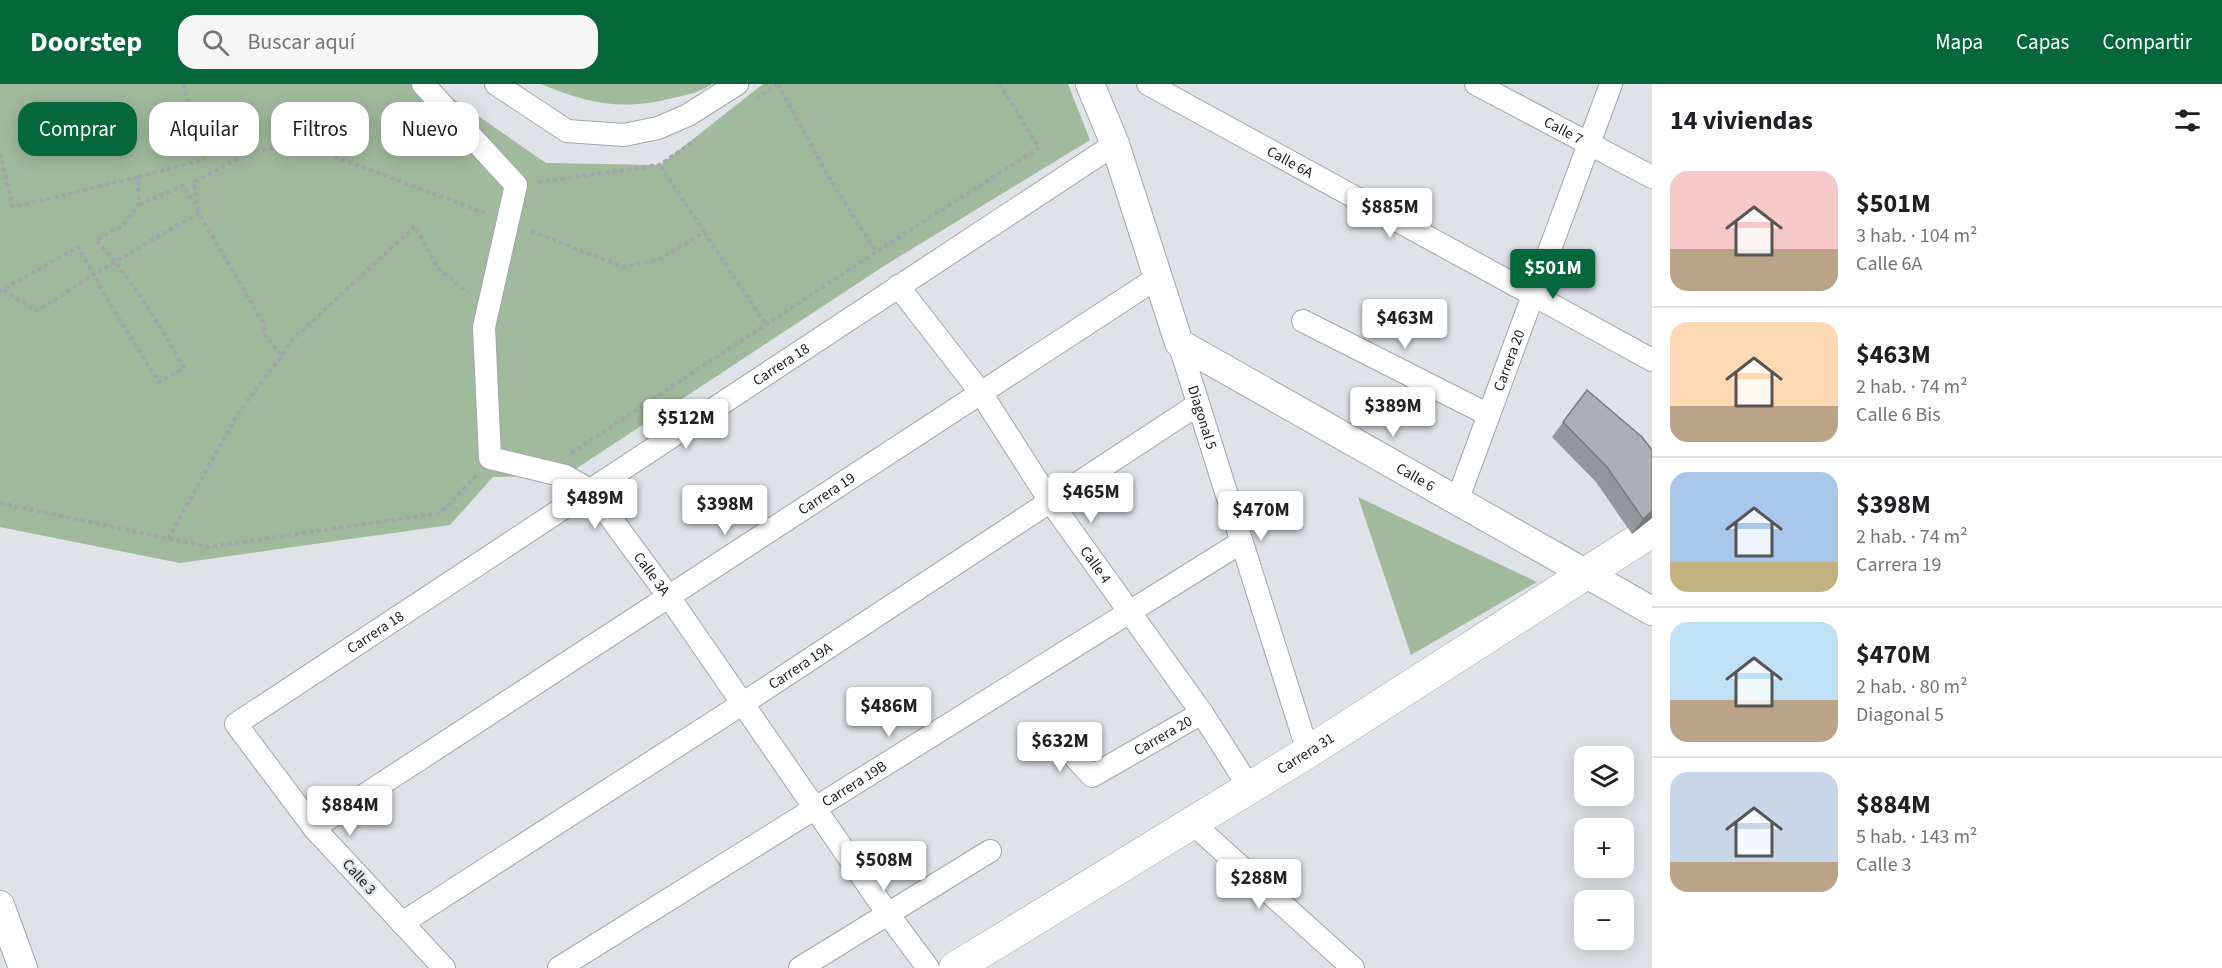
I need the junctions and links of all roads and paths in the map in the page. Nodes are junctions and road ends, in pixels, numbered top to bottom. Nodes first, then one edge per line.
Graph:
1 (183, 84) edge
2 (423, 84) edge
3 (496, 84) edge
4 (737, 84) edge
5 (778, 84) edge
6 (1000, 84) edge
7 (1148, 84) edge
8 (1476, 84) edge
9 (1611, 84) edge
10 (1098, 91) edge
11 (1588, 143) junction
12 (1115, 144) junction
13 (0, 153) edge
14 (660, 165) dead end
15 (138, 177) junction
16 (1652, 177) edge
17 (139, 205) junction
18 (200, 213) junction
19 (508, 222) junction
20 (704, 232) junction
21 (876, 252) junction
22 (116, 261) junction
23 (94, 274) junction
24 (1157, 278) junction
25 (898, 286) junction
26 (1, 290) edge
27 (1534, 295) junction
28 (488, 308) junction
29 (1303, 321) dead end
30 (766, 325) junction
31 (1179, 344) junction
32 (282, 356) junction
33 (1652, 360) edge
34 (981, 393) junction
35 (1197, 405) junction
36 (1489, 416) junction
37 (570, 454) dead end
38 (513, 464) junction
39 (590, 490) junction
40 (1050, 501) junction
41 (1457, 501) junction
42 (0, 503) edge
43 (1652, 531) edge
44 (168, 539) junction
45 (1240, 543) junction
46 (1584, 573) junction
47 (669, 597) junction
48 (1652, 611) edge
49 (1129, 612) junction
50 (742, 704) junction
51 (1202, 714) junction
52 (236, 724) joint
53 (1060, 741) dead end
54 (1308, 752) junction
55 (1249, 787) junction
56 (814, 808) junction
57 (1191, 822) junction
58 (314, 828) junction
59 (990, 851) dead end
60 (0, 905) edge
61 (888, 914) junction
62 (402, 923) junction
63 (22, 968) edge
64 (444, 968) edge
65 (559, 968) edge
66 (800, 968) edge
67 (928, 968) edge
68 (955, 968) edge
69 (1353, 968) edge

1 - 15 path
2 - 19 street, Calle 3A
3 - 4 street
5 - 21 path
6 - 21 path
7 - 27 street, Calle 6A
8 - 11 street, Calle 7
9 - 11 street, Carrera 20
10 - 12 street, Diagonal 5
11 - 16 street, Calle 7
11 - 27 street, Carrera 20
12 - 24 street, Diagonal 5
12 - 25 street, Carrera 18
13 - 15 path
14 - 20 path
15 - 17 path
17 - 18 path
17 - 22 path
18 - 19 path
18 - 22 path
18 - 32 path
19 - 20 path
19 - 28 street, Calle 3A
20 - 30 path
21 - 30 path
22 - 23 path
22 - 23 path
23 - 26 path
23 - 26 path
24 - 31 street, Diagonal 5
24 - 34 street, Carrera 19
25 - 34 street, Calle 4
25 - 39 street, Carrera 18
27 - 33 street, Calle 6A
27 - 36 street, Carrera 20
28 - 32 path
28 - 38 street, Calle 3A
29 - 36 street
30 - 37 path
31 - 35 street, Diagonal 5
31 - 41 street, Calle 6
32 - 44 path
34 - 40 street, Calle 4
34 - 47 street, Carrera 19
35 - 40 street, Carrera 19A
35 - 45 street, Diagonal 5
36 - 41 street, Carrera 20
38 - 39 street, Calle 3A
38 - 44 path
39 - 47 street, Calle 3A
39 - 52 street, Carrera 18
40 - 49 street, Calle 4
40 - 50 street, Carrera 19A
41 - 46 street, Calle 6
42 - 44 path
43 - 46 main road, Carrera 31
45 - 49 street, Carrera 19B
45 - 54 street, Diagonal 5
46 - 48 street, Calle 6
46 - 54 main road, Carrera 31
47 - 50 street, Calle 3A
47 - 58 street, Carrera 19
49 - 51 street, Calle 4
49 - 56 street, Carrera 19B
50 - 56 street, Calle 3A
50 - 62 street, Carrera 19A
51 - 53 street, Carrera 20
51 - 55 street, Calle 4
52 - 58 street, Calle 3
54 - 55 main road, Carrera 31
55 - 57 main road, Carrera 31
56 - 61 street, Calle 3A
56 - 65 street, Carrera 19B
57 - 68 main road, Carrera 31
57 - 69 street
58 - 62 street, Calle 3
59 - 61 street
60 - 63 street
61 - 66 street
61 - 67 street, Calle 3A
62 - 64 street, Calle 3

